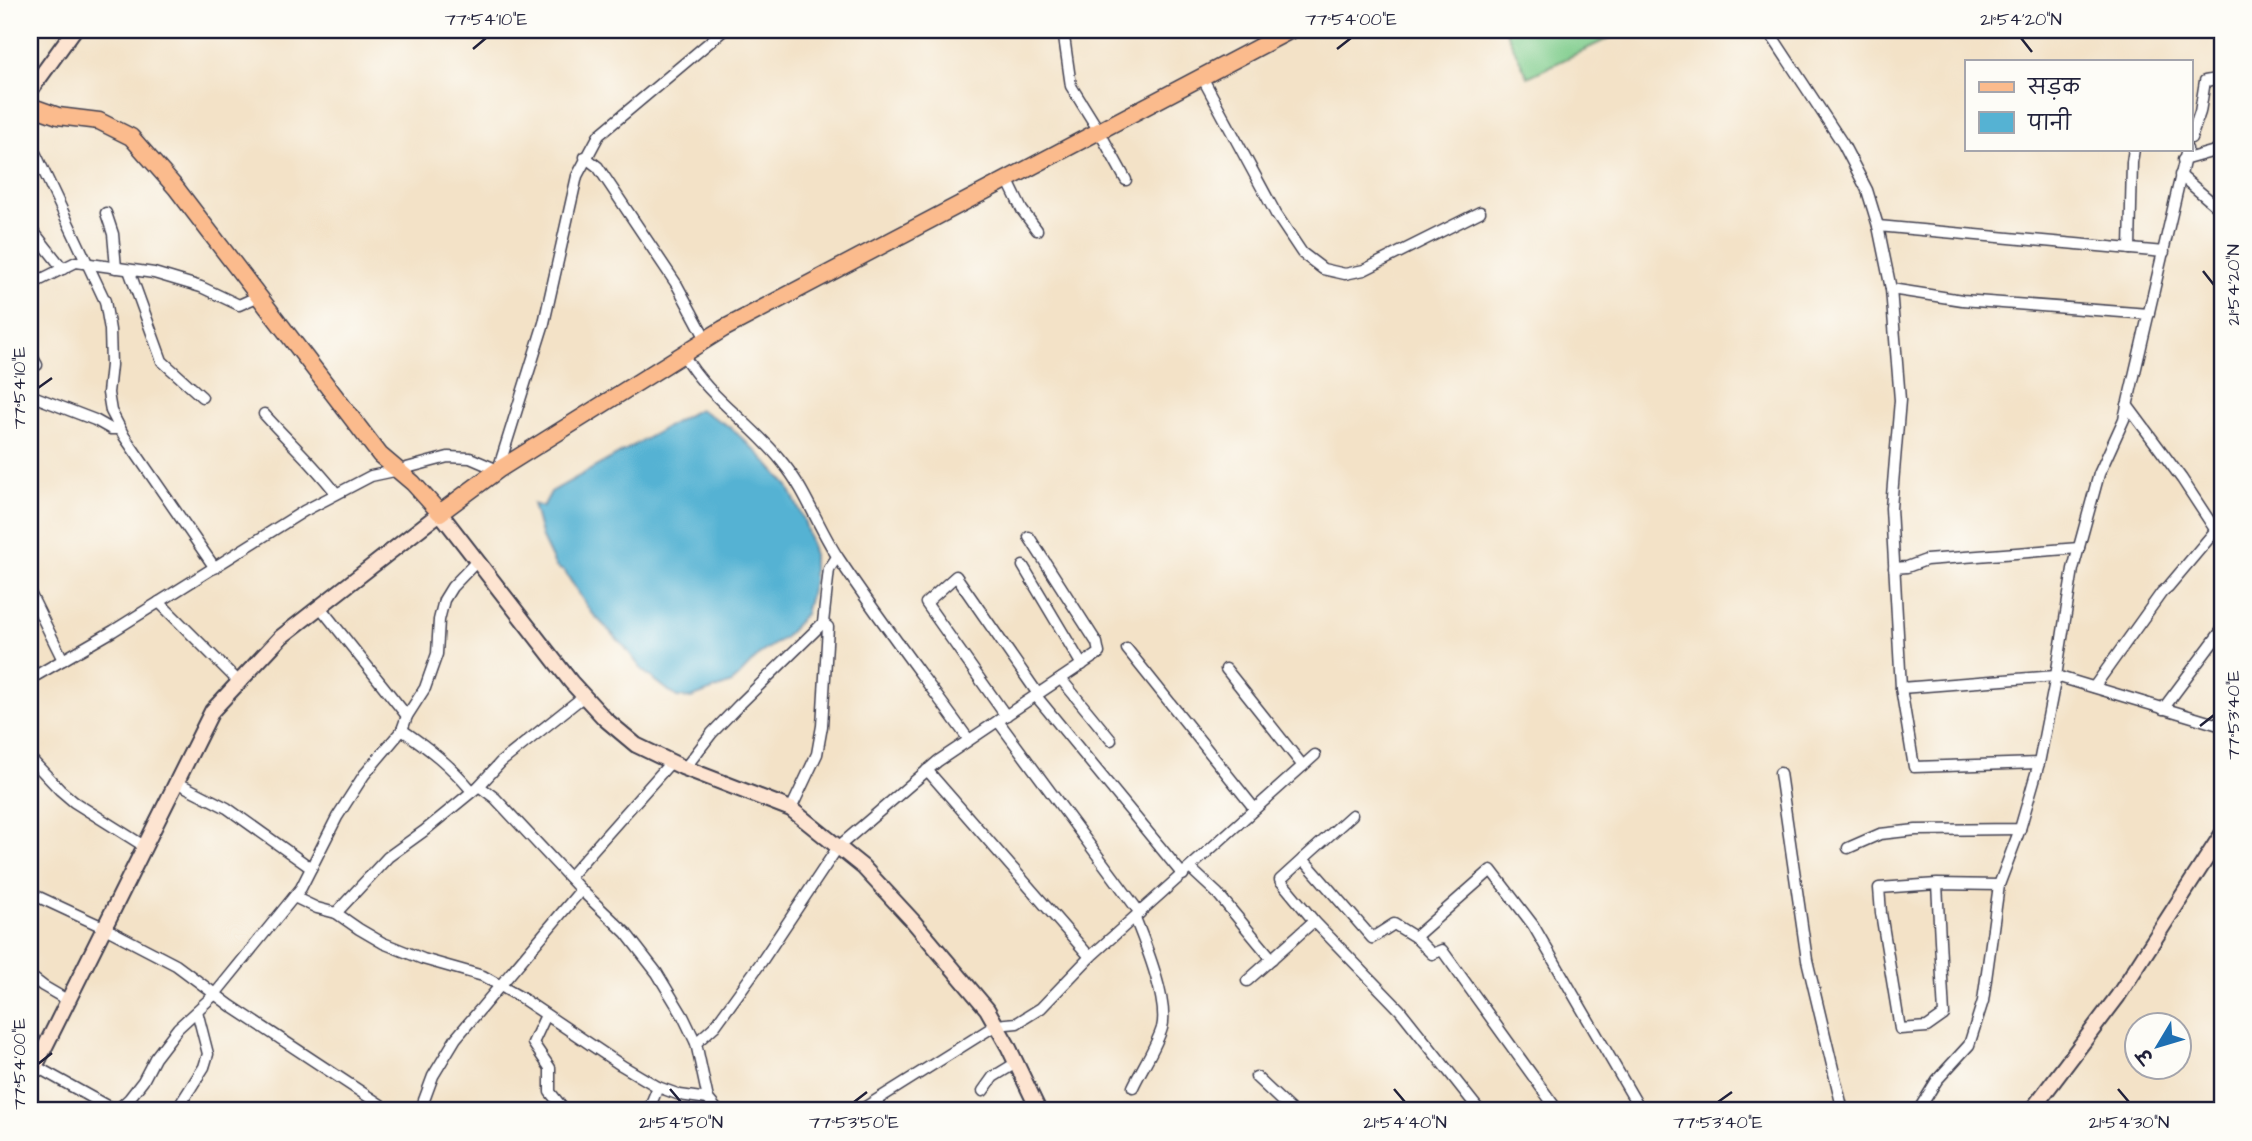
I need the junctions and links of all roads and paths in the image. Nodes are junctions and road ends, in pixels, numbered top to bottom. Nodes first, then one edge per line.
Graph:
1 (74, 30) edge
2 (723, 30) edge
3 (1063, 30) edge
4 (1291, 30) edge
5 (1768, 30) edge
6 (1202, 77) junction
7 (2222, 78) edge
8 (30, 91) edge
9 (30, 106) edge
10 (1099, 131) junction
11 (2192, 135) edge
12 (30, 142) edge
13 (2222, 149) edge
14 (2134, 150) edge
15 (2187, 150) edge
16 (586, 157) junction
17 (2183, 160) junction
18 (2180, 174) junction
19 (1007, 179) junction
20 (1126, 180) dead end
21 (2222, 211) edge
22 (1480, 212) dead end
23 (106, 213) dead end
24 (1878, 226) junction
25 (30, 227) edge
26 (1037, 230) dead end
27 (2130, 248) junction
28 (2164, 252) junction
29 (89, 265) junction
30 (63, 268) junction
31 (116, 268) junction
32 (129, 270) junction
33 (30, 285) edge
34 (1891, 289) junction
35 (259, 296) junction
36 (2149, 314) junction
37 (706, 340) junction
38 (30, 353) edge
39 (682, 354) junction
40 (37, 365) dead end
41 (30, 395) edge
42 (202, 397) dead end
43 (2127, 405) junction
44 (264, 414) dead end
45 (120, 429) junction
46 (399, 470) junction
47 (498, 470) junction
48 (336, 493) junction
49 (440, 513) junction
50 (2216, 530) junction
51 (1029, 537) dead end
52 (2222, 540) edge
53 (2079, 548) junction
54 (837, 557) junction
55 (477, 561) junction
56 (1023, 566) dead end
57 (215, 568) junction
58 (1894, 568) junction
59 (30, 593) edge
60 (159, 602) junction
61 (320, 607) junction
62 (822, 622) junction
63 (2222, 630) edge
64 (1127, 649) dead end
65 (63, 660) junction
66 (1082, 665) junction
67 (1226, 668) dead end
68 (2056, 676) junction
69 (30, 679) edge
70 (1061, 679) junction
71 (239, 682) junction
72 (2094, 687) junction
73 (1901, 688) junction
74 (1037, 695) junction
75 (584, 696) junction
76 (2163, 709) junction
77 (407, 716) junction
78 (1002, 719) junction
79 (2222, 726) edge
80 (402, 730) junction
81 (969, 740) junction
82 (1111, 740) dead end
83 (1315, 755) dead end
84 (30, 758) edge
85 (2039, 763) junction
86 (679, 764) junction
87 (1303, 766) junction
88 (927, 771) junction
89 (1780, 773) dead end
90 (176, 782) junction
91 (475, 788) junction
92 (1254, 808) junction
93 (791, 809) junction
94 (1353, 815) dead end
95 (2020, 829) junction
96 (2222, 834) edge
97 (144, 846) junction
98 (838, 847) junction
99 (1848, 848) dead end
100 (1303, 859) junction
101 (311, 868) junction
102 (1186, 871) junction
103 (569, 877) junction
104 (1937, 884) junction
105 (1999, 886) junction
106 (581, 890) junction
107 (30, 893) edge
108 (294, 897) junction
109 (336, 913) junction
110 (1137, 915) junction
111 (1314, 921) junction
112 (103, 927) junction
113 (1415, 937) junction
114 (1090, 957) junction
115 (1272, 959) junction
116 (30, 976) edge
117 (1247, 981) dead end
118 (500, 986) junction
119 (215, 994) junction
120 (67, 1000) junction
121 (197, 1011) junction
122 (546, 1015) junction
123 (996, 1026) junction
124 (696, 1043) junction
125 (1016, 1063) junction
126 (32, 1071) edge
127 (1256, 1077) dead end
128 (658, 1087) junction
129 (1132, 1087) dead end
130 (983, 1091) dead end
131 (708, 1099) junction
132 (116, 1111) edge
133 (176, 1111) edge
134 (390, 1111) edge
135 (420, 1111) edge
136 (565, 1111) edge
137 (648, 1111) edge
138 (718, 1111) edge
139 (859, 1111) edge
140 (1039, 1111) edge
141 (1292, 1111) edge
142 (1480, 1111) edge
143 (1558, 1111) edge
144 (1641, 1111) edge
145 (1843, 1111) edge
146 (1918, 1111) edge
147 (2031, 1111) edge

1 - 8 main road
2 - 16 street
3 - 10 street
4 - 6 main road
5 - 24 street
6 - 10 main road
6 - 22 street
7 - 11 street
9 - 35 main road
10 - 19 main road
10 - 20 street
12 - 29 street
13 - 17 street
14 - 27 street
15 - 17 street
16 - 37 street
16 - 47 street
17 - 18 street
18 - 21 street
18 - 28 street
19 - 26 street
19 - 37 main road
23 - 31 street
24 - 27 street
24 - 34 street
25 - 30 street
27 - 28 street
28 - 36 street
29 - 30 street
29 - 31 street
29 - 45 street
30 - 33 street
31 - 32 street
32 - 35 street
32 - 42 street
34 - 36 street
34 - 58 street
35 - 46 main road
36 - 43 street
37 - 39 main road
38 - 40 street
39 - 47 main road
39 - 54 street
41 - 45 street
43 - 50 street
43 - 53 street
44 - 48 street
45 - 57 street
46 - 47 street
46 - 48 street
46 - 49 main road
47 - 49 main road
48 - 57 street
49 - 55 main road
49 - 61 main road
50 - 52 street
50 - 72 street
51 - 66 street
53 - 58 street
53 - 68 street
54 - 62 street
54 - 81 street
55 - 75 main road
55 - 77 street
56 - 66 street
57 - 60 street
58 - 73 street
59 - 65 street
60 - 65 street
60 - 71 street
61 - 71 main road
61 - 77 street
62 - 86 street
62 - 93 street
63 - 76 street
64 - 92 street
65 - 69 street
66 - 70 street
67 - 87 street
68 - 72 street
68 - 73 street
68 - 85 street
70 - 74 street
70 - 82 street
71 - 90 main road
72 - 76 street
73 - 85 street
74 - 78 street
74 - 78 street
74 - 102 street
75 - 86 main road
75 - 91 street
76 - 79 street
77 - 80 street
78 - 81 street
78 - 110 street
80 - 91 street
80 - 101 street
81 - 88 street
83 - 87 street
84 - 97 street
85 - 95 street
86 - 93 main road
86 - 103 street
87 - 92 street
88 - 98 street
88 - 114 street
89 - 145 street
90 - 97 main road
90 - 101 street
91 - 103 street
91 - 109 street
92 - 102 street
93 - 98 main road
94 - 100 street
95 - 99 street
95 - 105 street
96 - 147 main road
97 - 112 main road
98 - 123 main road
98 - 124 street
100 - 111 street
100 - 113 street
101 - 108 street
102 - 110 street
102 - 115 street
103 - 106 street
104 - 104 street
104 - 105 street
105 - 146 street
106 - 118 street
106 - 124 street
107 - 112 street
108 - 109 street
108 - 119 street
109 - 118 street
110 - 114 street
110 - 129 street
111 - 115 street
111 - 142 street
112 - 119 street
112 - 120 main road
113 - 143 street
113 - 144 street
114 - 123 street
115 - 117 street
116 - 120 street
118 - 122 street
118 - 135 street
119 - 121 street
119 - 134 street
120 - 126 main road
121 - 132 street
121 - 133 street
122 - 128 street
122 - 136 street
123 - 125 main road
123 - 139 street
124 - 131 street
125 - 130 street
125 - 140 main road
126 - 132 street
127 - 141 street
128 - 131 street
128 - 137 street
131 - 138 street

